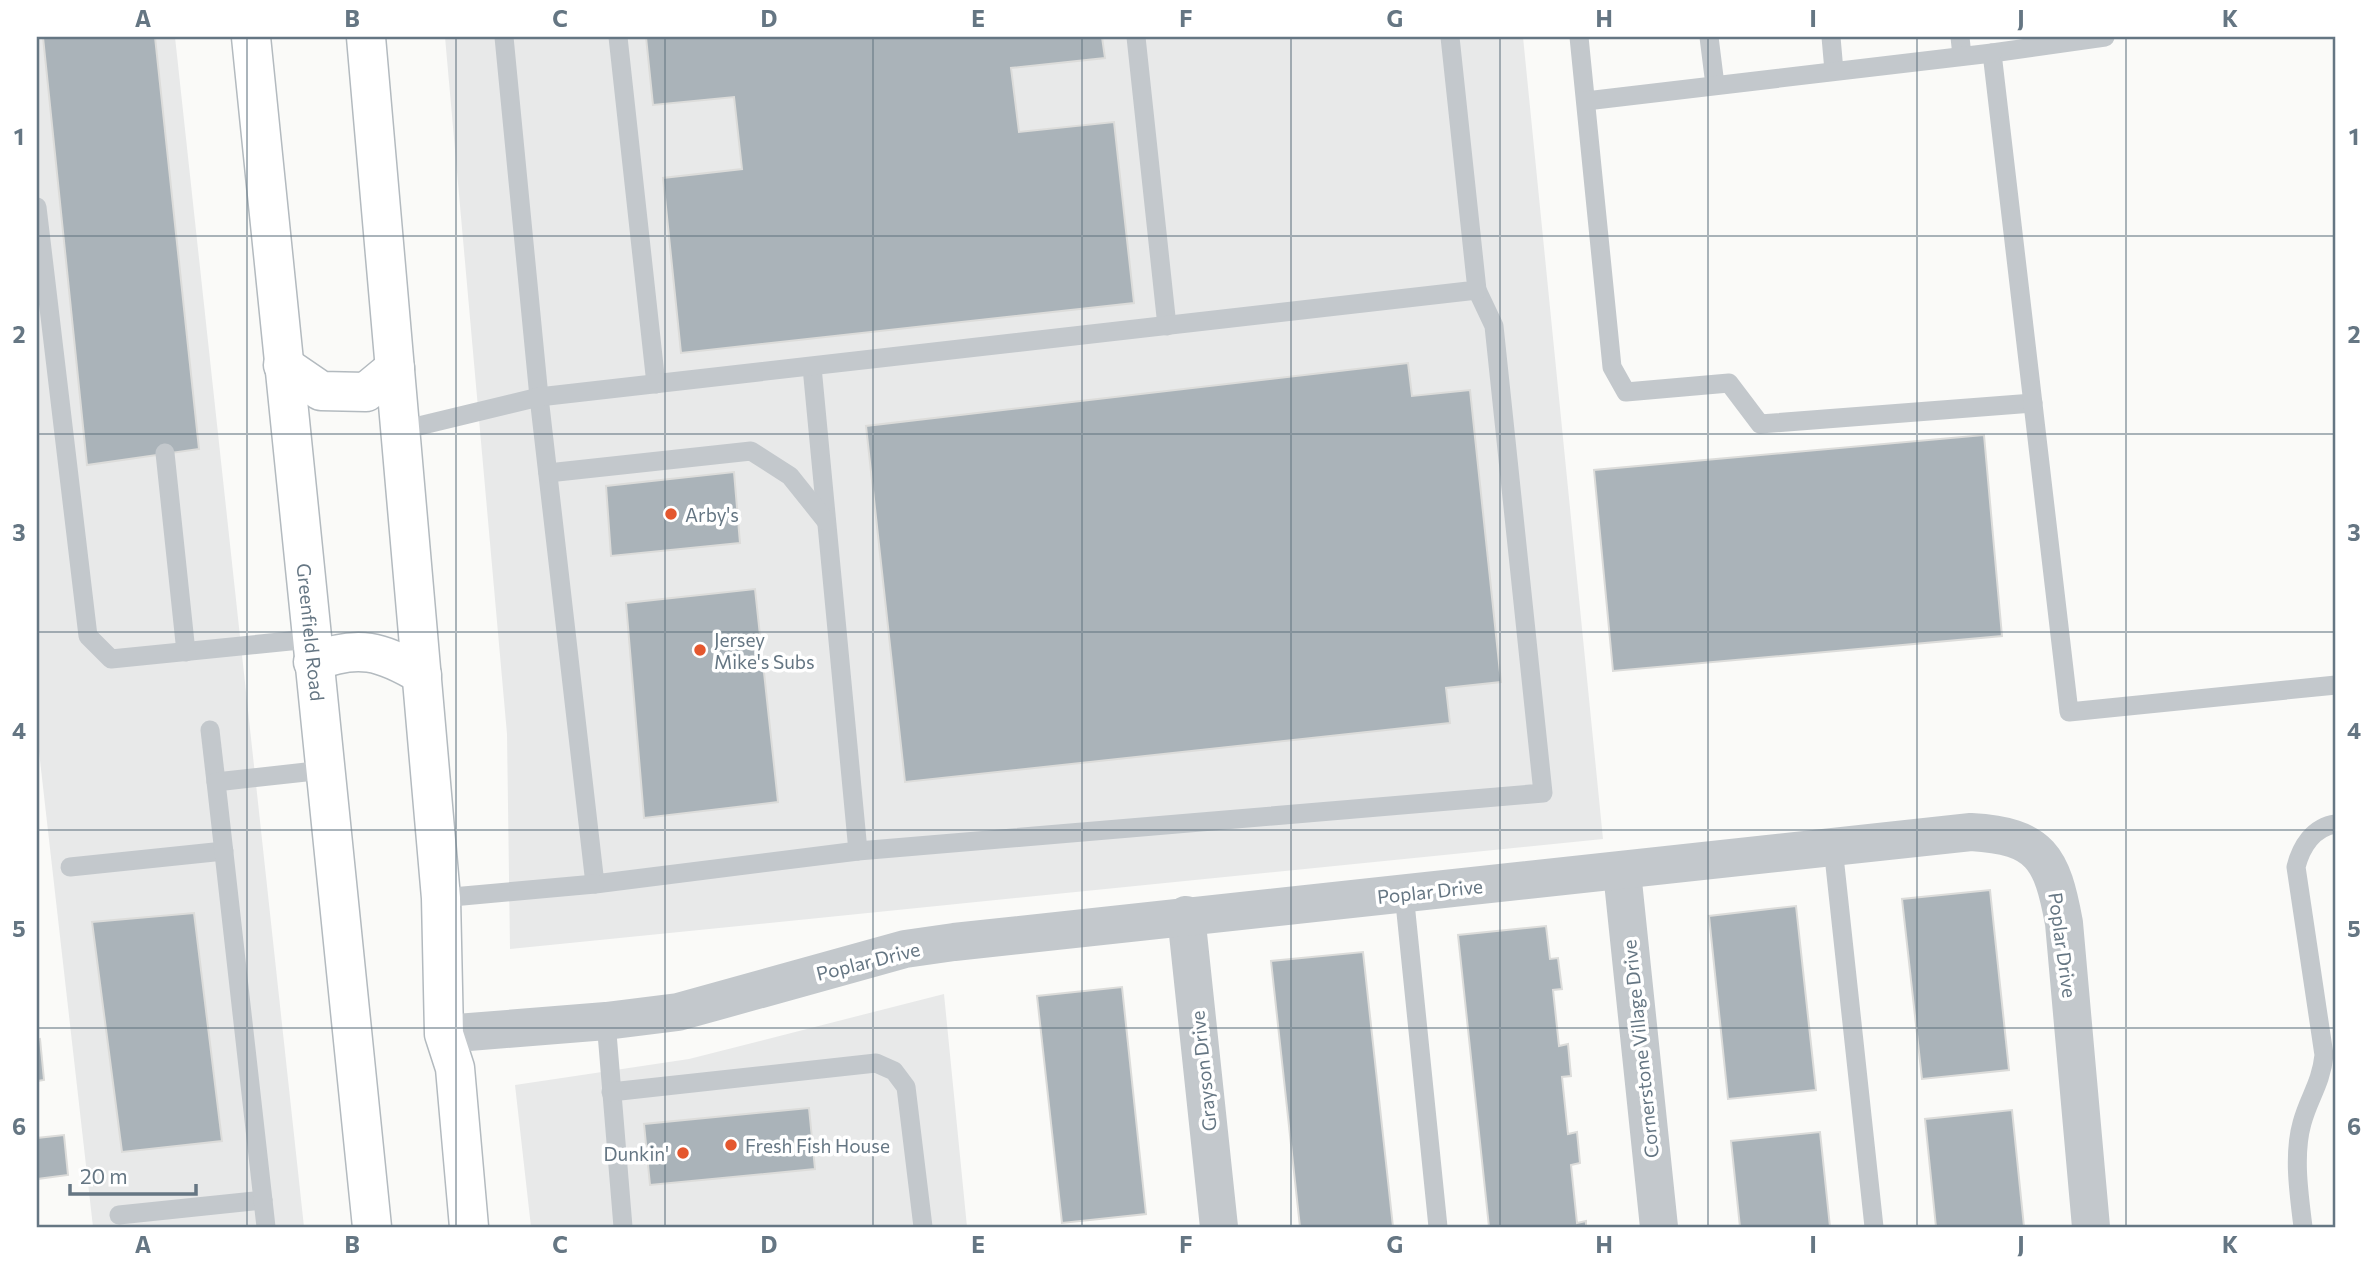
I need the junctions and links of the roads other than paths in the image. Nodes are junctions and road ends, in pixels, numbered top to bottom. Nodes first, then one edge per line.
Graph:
1 (251, 37) edge
2 (366, 37) edge
3 (504, 37) edge
4 (618, 37) edge
5 (1136, 37) edge
6 (1450, 37) edge
7 (1579, 37) edge
8 (1709, 37) edge
9 (1831, 37) edge
10 (2105, 37) edge
11 (2070, 39) edge
12 (1961, 46) edge
13 (1992, 52) junction
14 (1834, 71) junction
15 (1715, 85) junction
16 (1586, 101) junction
17 (37, 208) edge
18 (1477, 290) junction
19 (1167, 326) junction
20 (283, 365) junction
21 (812, 367) junction
22 (395, 368) junction
23 (656, 384) junction
24 (539, 397) junction
25 (2033, 403) junction
26 (398, 431) junction
27 (166, 453) dead end
28 (548, 473) junction
29 (827, 522) junction
30 (312, 650) junction
31 (186, 652) junction
32 (422, 676) junction
33 (2336, 685) edge
34 (210, 730) dead end
35 (324, 770) junction
36 (216, 782) junction
37 (2336, 824) edge
38 (1833, 847) junction
39 (224, 850) junction
40 (858, 851) junction
41 (70, 867) dead end
42 (1622, 872) junction
43 (595, 884) junction
44 (1404, 893) junction
45 (441, 898) junction
46 (1186, 915) junction
47 (607, 1021) junction
48 (444, 1034) junction
49 (611, 1092) junction
50 (263, 1200) junction
51 (119, 1215) dead end
52 (266, 1227) edge
53 (372, 1227) edge
54 (469, 1227) edge
55 (623, 1227) edge
56 (923, 1227) edge
57 (1219, 1227) edge
58 (1438, 1227) edge
59 (1659, 1227) edge
60 (1874, 1227) edge
61 (2091, 1227) edge
62 (2303, 1227) edge

1 - 20 main road, Greenfield Road
2 - 22 main road
3 - 24 lane
4 - 23 lane
5 - 19 lane
6 - 18 lane
7 - 16 lane
8 - 15 lane
9 - 14 lane
10 - 11 lane
11 - 13 lane
12 - 13 lane
12 - 14 lane
13 - 25 lane
14 - 15 lane
15 - 16 lane
16 - 25 lane
17 - 31 lane
18 - 19 lane
18 - 40 lane
19 - 21 lane
20 - 22 main road
20 - 30 main road, Greenfield Road
21 - 23 lane
21 - 29 lane
22 - 26 main road
23 - 24 lane
24 - 26 lane
24 - 28 lane
25 - 33 lane
26 - 32 main road
27 - 31 lane
28 - 29 lane
28 - 43 lane
29 - 40 lane
30 - 31 lane
30 - 32 main road
30 - 35 main road, Greenfield Road
32 - 45 main road
34 - 36 lane
35 - 36 lane
35 - 53 main road, Greenfield Road
36 - 39 lane
37 - 62 lane
38 - 42 street, Poplar Drive
38 - 60 lane
38 - 61 street, Poplar Drive
39 - 41 lane
39 - 50 lane
40 - 43 lane
42 - 44 street, Poplar Drive
42 - 59 street, Cornerstone Village Drive
43 - 45 lane
44 - 46 street, Poplar Drive
44 - 58 lane
45 - 48 main road
46 - 47 street, Poplar Drive
46 - 57 street, Grayson Drive
47 - 48 street, Poplar Drive
47 - 49 lane
48 - 54 main road
49 - 55 lane
49 - 56 lane
50 - 51 lane
50 - 52 lane

